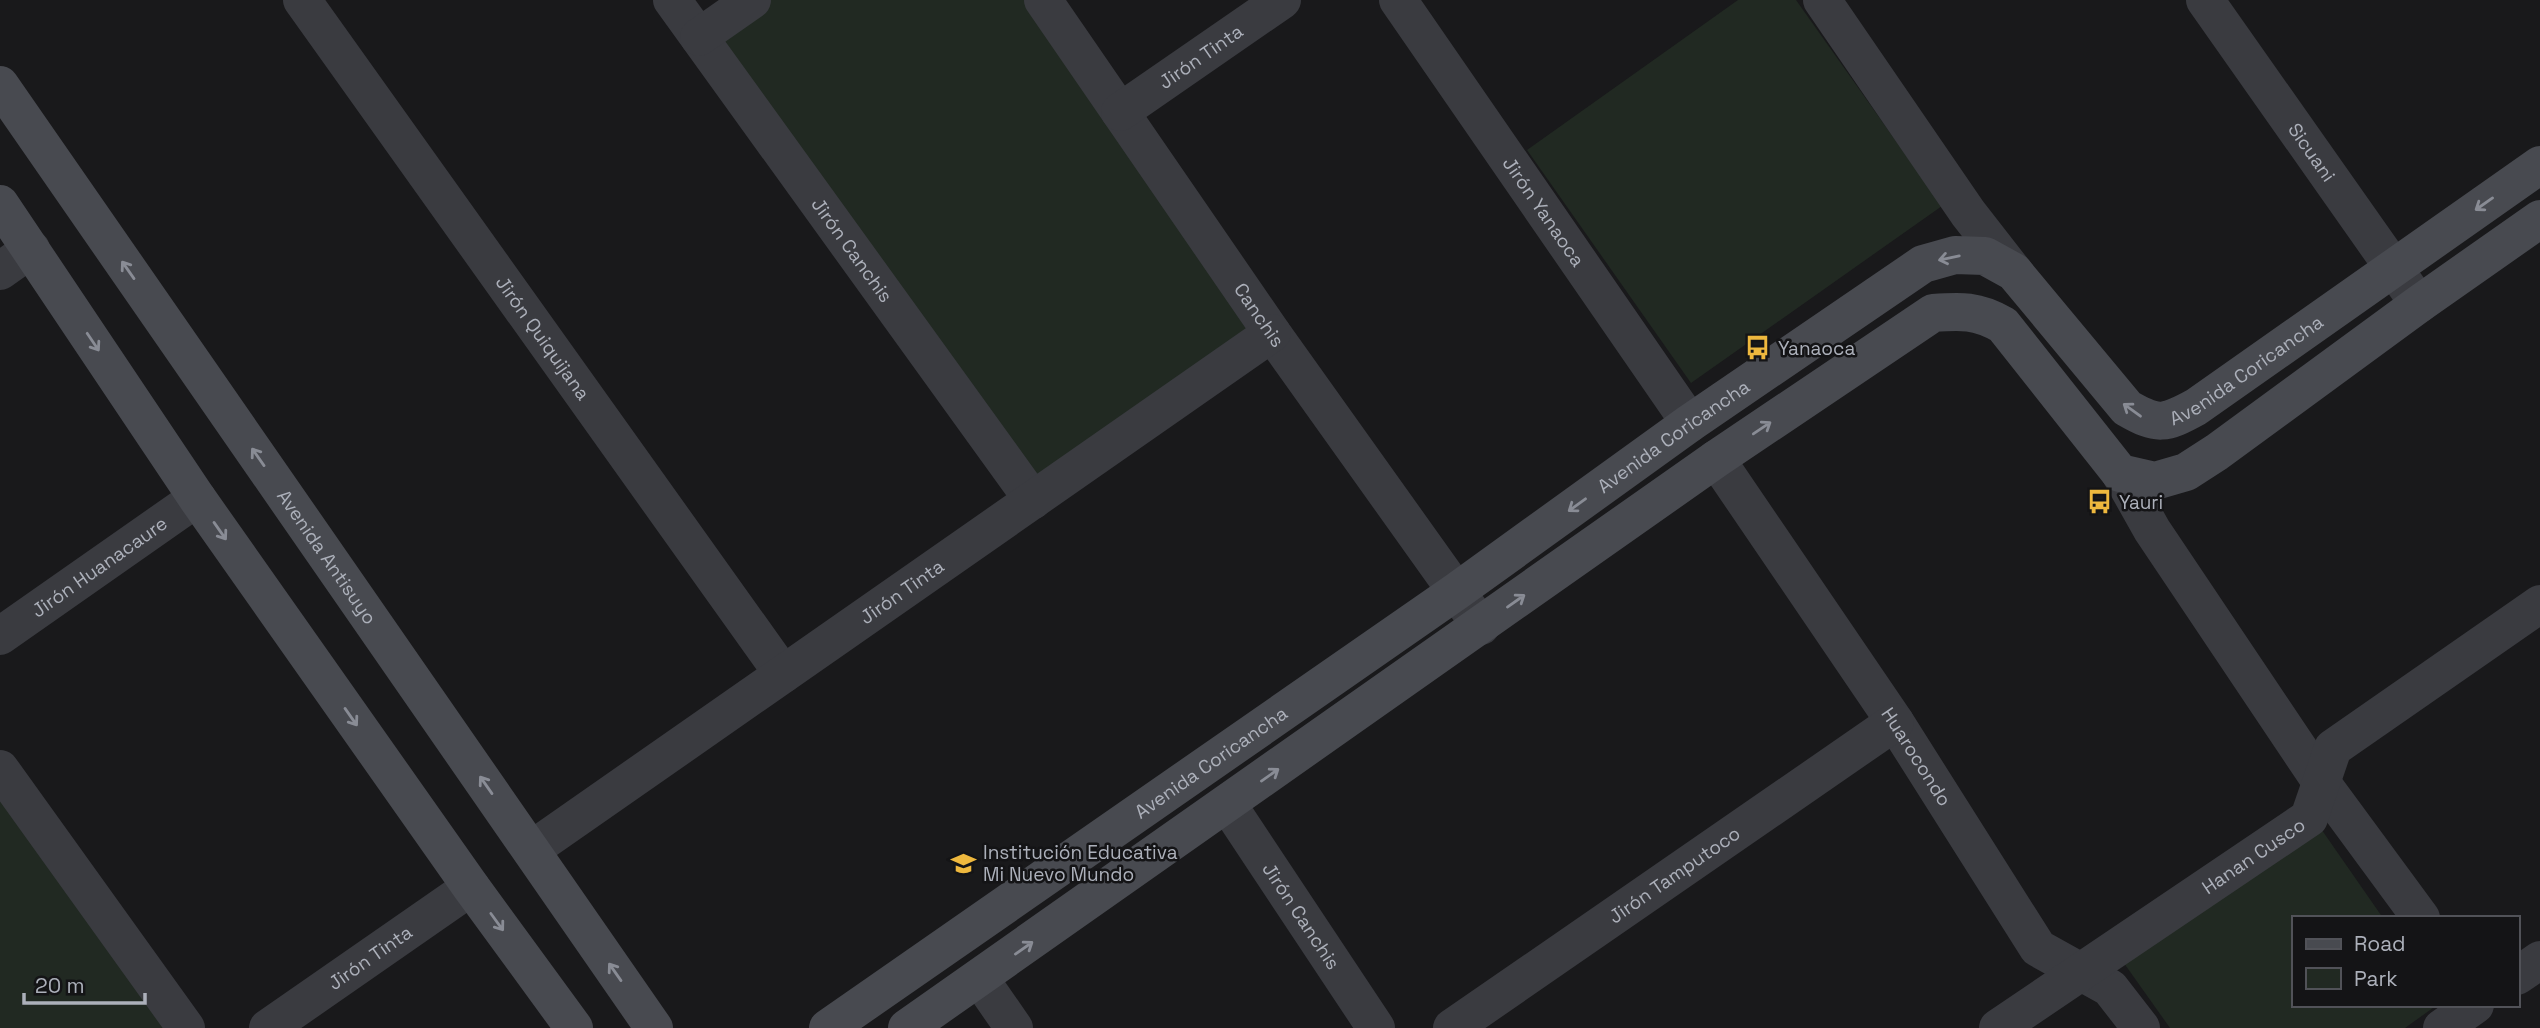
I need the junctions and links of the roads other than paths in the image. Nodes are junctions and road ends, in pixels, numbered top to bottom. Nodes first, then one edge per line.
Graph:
1 (302, 0) edge
2 (672, 0) edge
3 (752, 0) edge
4 (1043, 0) edge
5 (1282, 0) edge
6 (1398, 0) edge
7 (1822, 0) edge
8 (2207, 1) edge
9 (699, 37) junction
10 (0, 85) edge
11 (1120, 112) junction
12 (2540, 164) edge
13 (0, 204) edge
14 (2540, 219) edge
15 (31, 249) junction
16 (2395, 267) junction
17 (0, 271) edge
18 (2014, 272) junction
19 (2419, 304) junction
20 (1272, 333) junction
21 (1690, 423) junction
22 (1716, 459) junction
23 (2119, 473) junction
24 (198, 498) junction
25 (1034, 499) junction
26 (1457, 591) junction
27 (2540, 604) edge
28 (1481, 626) junction
29 (0, 636) edge
30 (783, 674) junction
31 (1895, 722) junction
32 (0, 769) edge
33 (2321, 782) junction
34 (1228, 805) junction
35 (531, 850) junction
36 (471, 887) junction
37 (2420, 916) edge
38 (2540, 960) edge
39 (2079, 971) junction
40 (2519, 975) edge
41 (980, 979) junction
42 (2472, 1007) edge
43 (186, 1028) edge
44 (268, 1028) edge
45 (574, 1028) edge
46 (654, 1028) edge
47 (828, 1028) edge
48 (907, 1028) edge
49 (1014, 1028) edge
50 (1376, 1028) edge
51 (1452, 1028) edge
52 (1998, 1028) edge
53 (2141, 1028) edge
54 (2442, 1028) edge

1 - 30 street, Jirón Quiquijana
2 - 9 street, Jirón Canchis
3 - 9 street
4 - 11 street, Canchis
5 - 11 street, Jirón Tinta
6 - 21 street, Jirón Yanaoca
7 - 18 street
8 - 16 street, Sicuani
9 - 25 street, Jirón Canchis
35 -> 10 street, Avenida Antisuyo
11 - 20 street, Canchis
12 -> 16 street, Avenida Coricancha
13 - 15 street
14 - 19 street
15 - 17 street
15 -> 24 street
16 -> 18 street, Avenida Coricancha
16 - 19 street, Sicuani
18 -> 21 street, Avenida Coricancha
19 - 23 street
20 - 25 street, Jirón Tinta
20 - 26 street, Canchis
21 -> 26 street, Avenida Coricancha
22 -> 23 street
28 -> 22 street
22 - 31 street, Huarocondo
23 - 33 street
24 - 29 street, Jirón Huanacaure
24 -> 36 street
25 - 30 street, Jirón Tinta
26 - 28 street, Canchis
26 - 47 street, Avenida Coricancha
27 - 33 street, Hanan Cusco
34 -> 28 street
30 - 35 street, Jirón Tinta
31 - 39 street, Huarocondo
31 - 51 street, Jirón Tamputoco
32 - 43 street
33 - 37 street
33 - 39 street, Hanan Cusco
41 -> 34 street
34 - 50 street, Jirón Canchis
46 -> 35 street, Avenida Antisuyo
36 - 44 street, Jirón Tinta
36 -> 45 street
38 - 40 street
39 - 52 street, Hanan Cusco
39 - 53 street, Huarocondo
41 - 48 street
41 - 49 street
42 - 54 street

